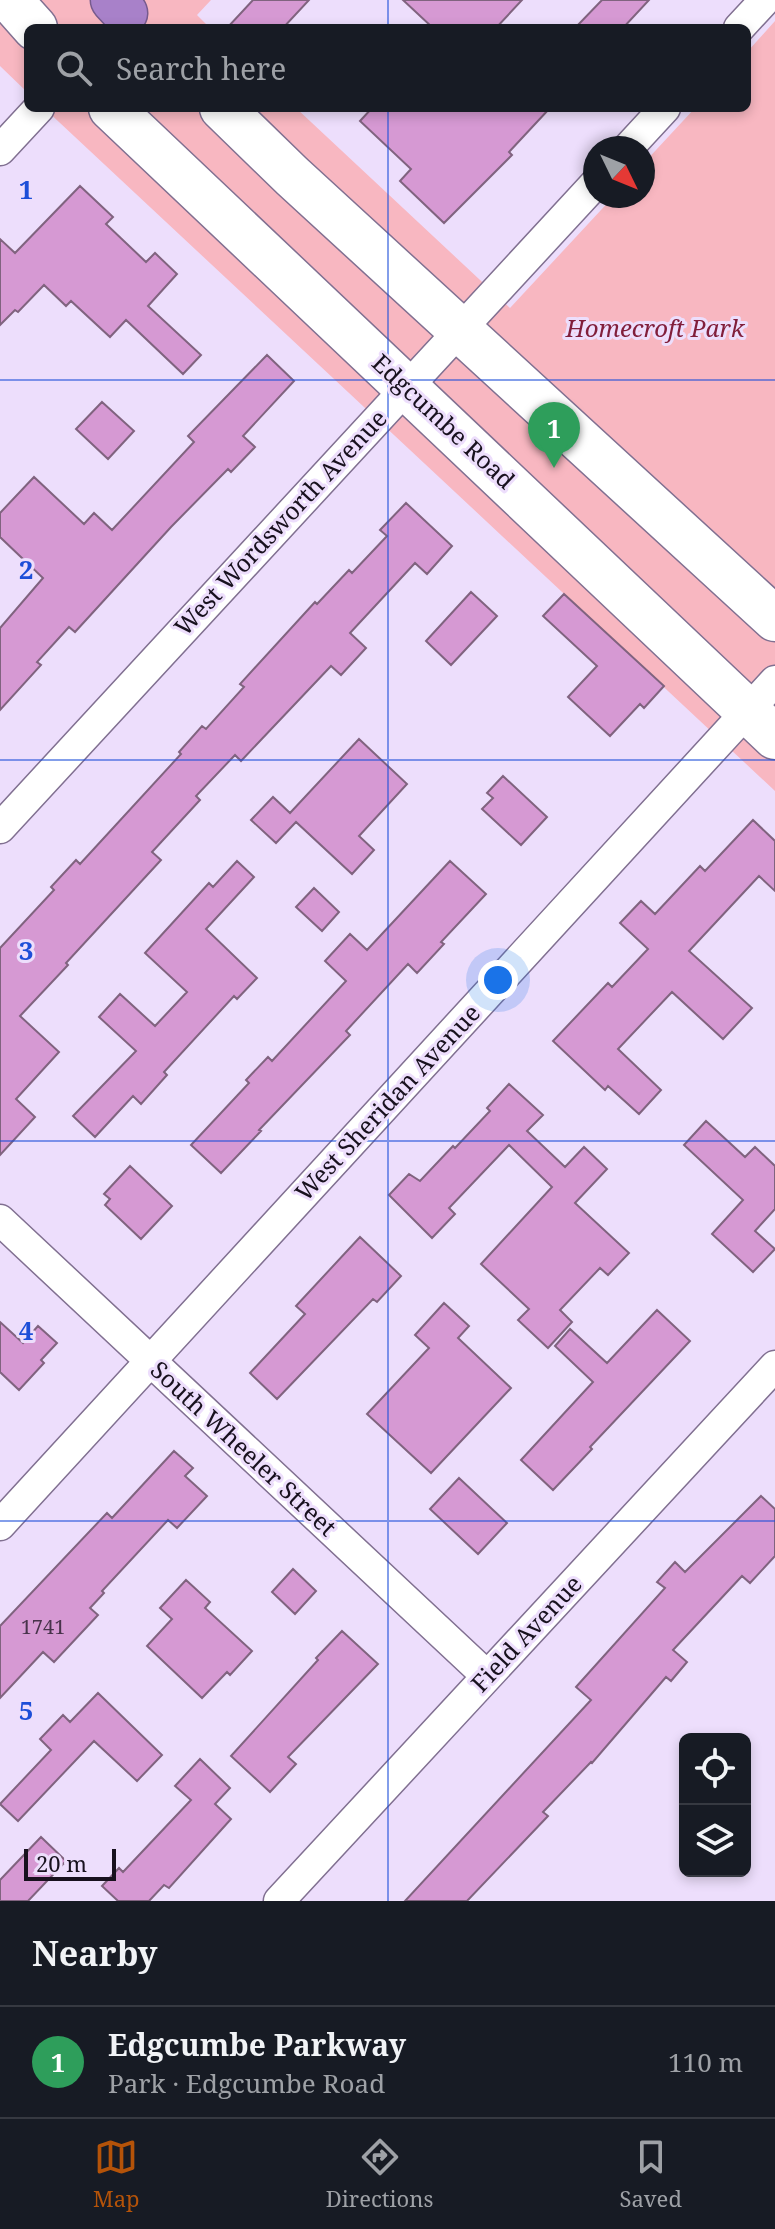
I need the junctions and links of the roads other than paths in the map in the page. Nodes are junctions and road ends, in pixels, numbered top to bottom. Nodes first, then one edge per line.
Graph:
1 (10, 0) edge
2 (765, 0) edge
3 (31, 24) edge
4 (743, 24) edge
5 (35, 112) edge
6 (115, 112) edge
7 (226, 112) edge
8 (661, 112) edge
9 (639, 136) edge
10 (0, 150) edge
11 (583, 197) edge
12 (461, 329) junction
13 (406, 388) junction
14 (775, 619) edge
15 (766, 710) edge
16 (0, 828) edge
17 (0, 1220) edge
18 (151, 1362) junction
19 (775, 1366) edge
20 (0, 1525) edge
21 (487, 1676) junction
22 (279, 1901) edge

1 - 3 main road
2 - 4 street
5 - 10 street
6 - 13 main road, Edgcumbe Road
7 - 12 main road
8 - 9 street
11 - 12 street, West Wordsworth Avenue
12 - 13 street, West Wordsworth Avenue
12 - 14 main road
13 - 15 main road, Edgcumbe Road
13 - 16 street, West Wordsworth Avenue
15 - 18 street, West Sheridan Avenue
17 - 18 street, South Wheeler Street
18 - 20 street, West Sheridan Avenue
18 - 21 street, South Wheeler Street
19 - 21 street, Field Avenue
21 - 22 street, Field Avenue

